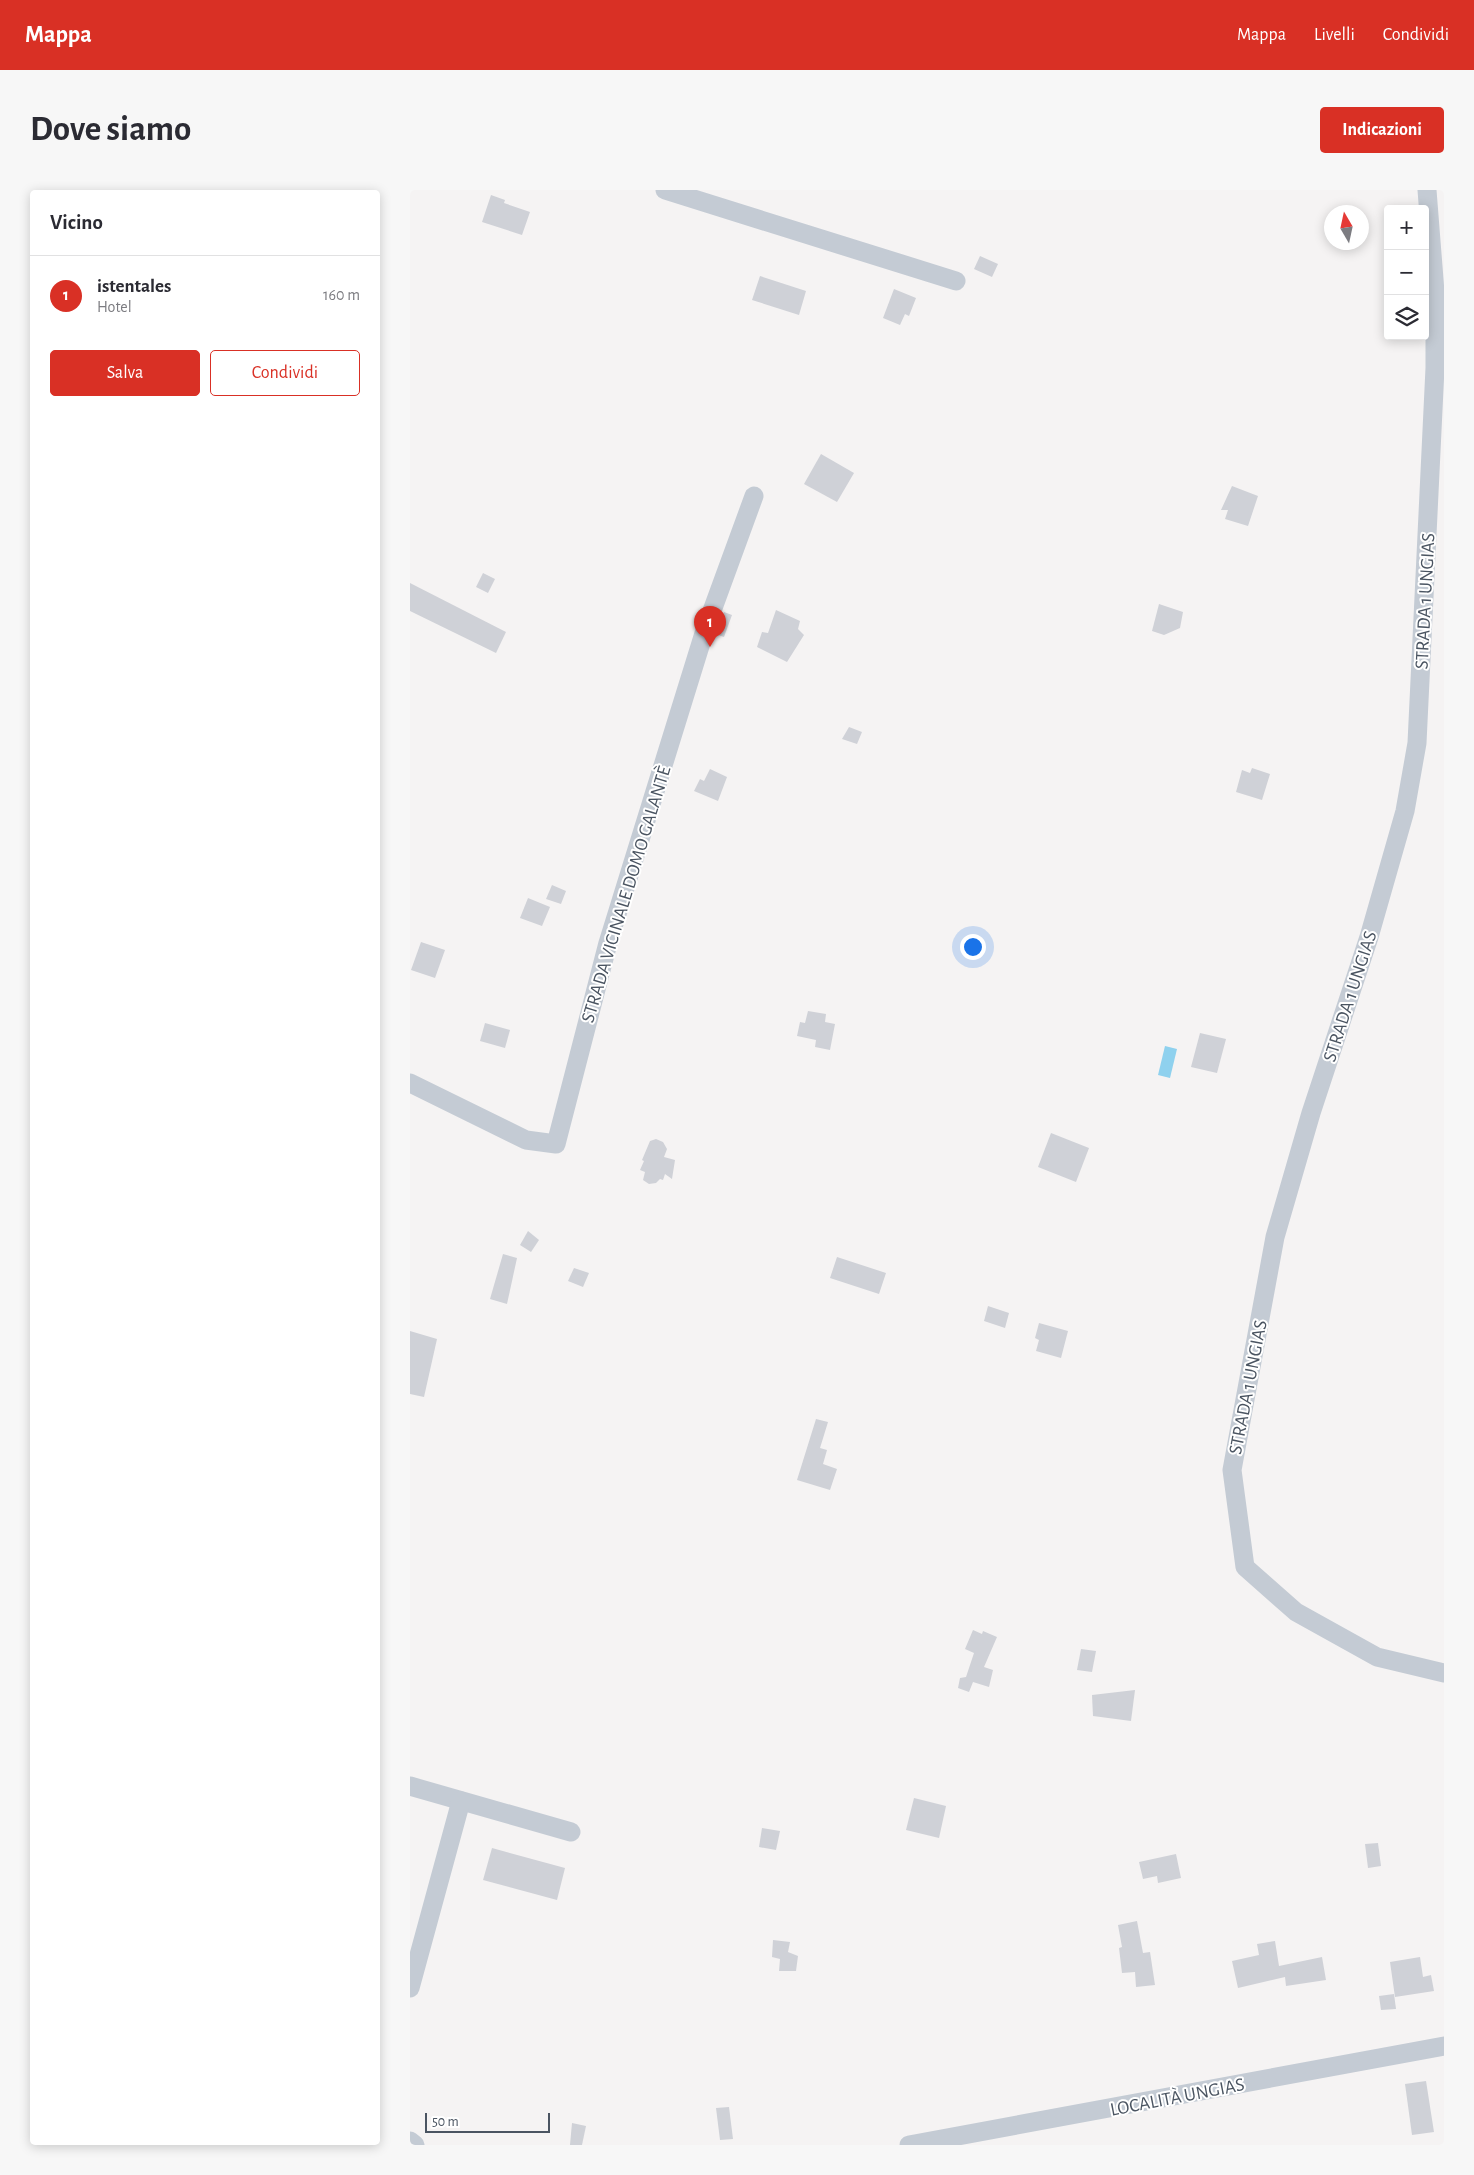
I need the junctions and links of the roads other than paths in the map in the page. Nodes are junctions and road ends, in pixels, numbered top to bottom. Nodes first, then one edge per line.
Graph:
1 (665, 190) edge
2 (1427, 190) edge
3 (956, 280) dead end
4 (754, 496) dead end
5 (410, 1083) edge
6 (1444, 1673) edge
7 (410, 1786) edge
8 (461, 1801) junction
9 (570, 1832) dead end
10 (410, 1988) edge
11 (1444, 2046) edge
12 (410, 2141) edge
13 (415, 2145) edge
14 (909, 2145) edge

1 - 3 street
2 - 6 street, STRADA 1 UNGIAS
4 - 5 street, STRADA VICINALE DOMO GALANTÈ
7 - 8 street
8 - 9 street
8 - 10 street
11 - 14 street, LOCALITÀ UNGIAS
12 - 13 street

